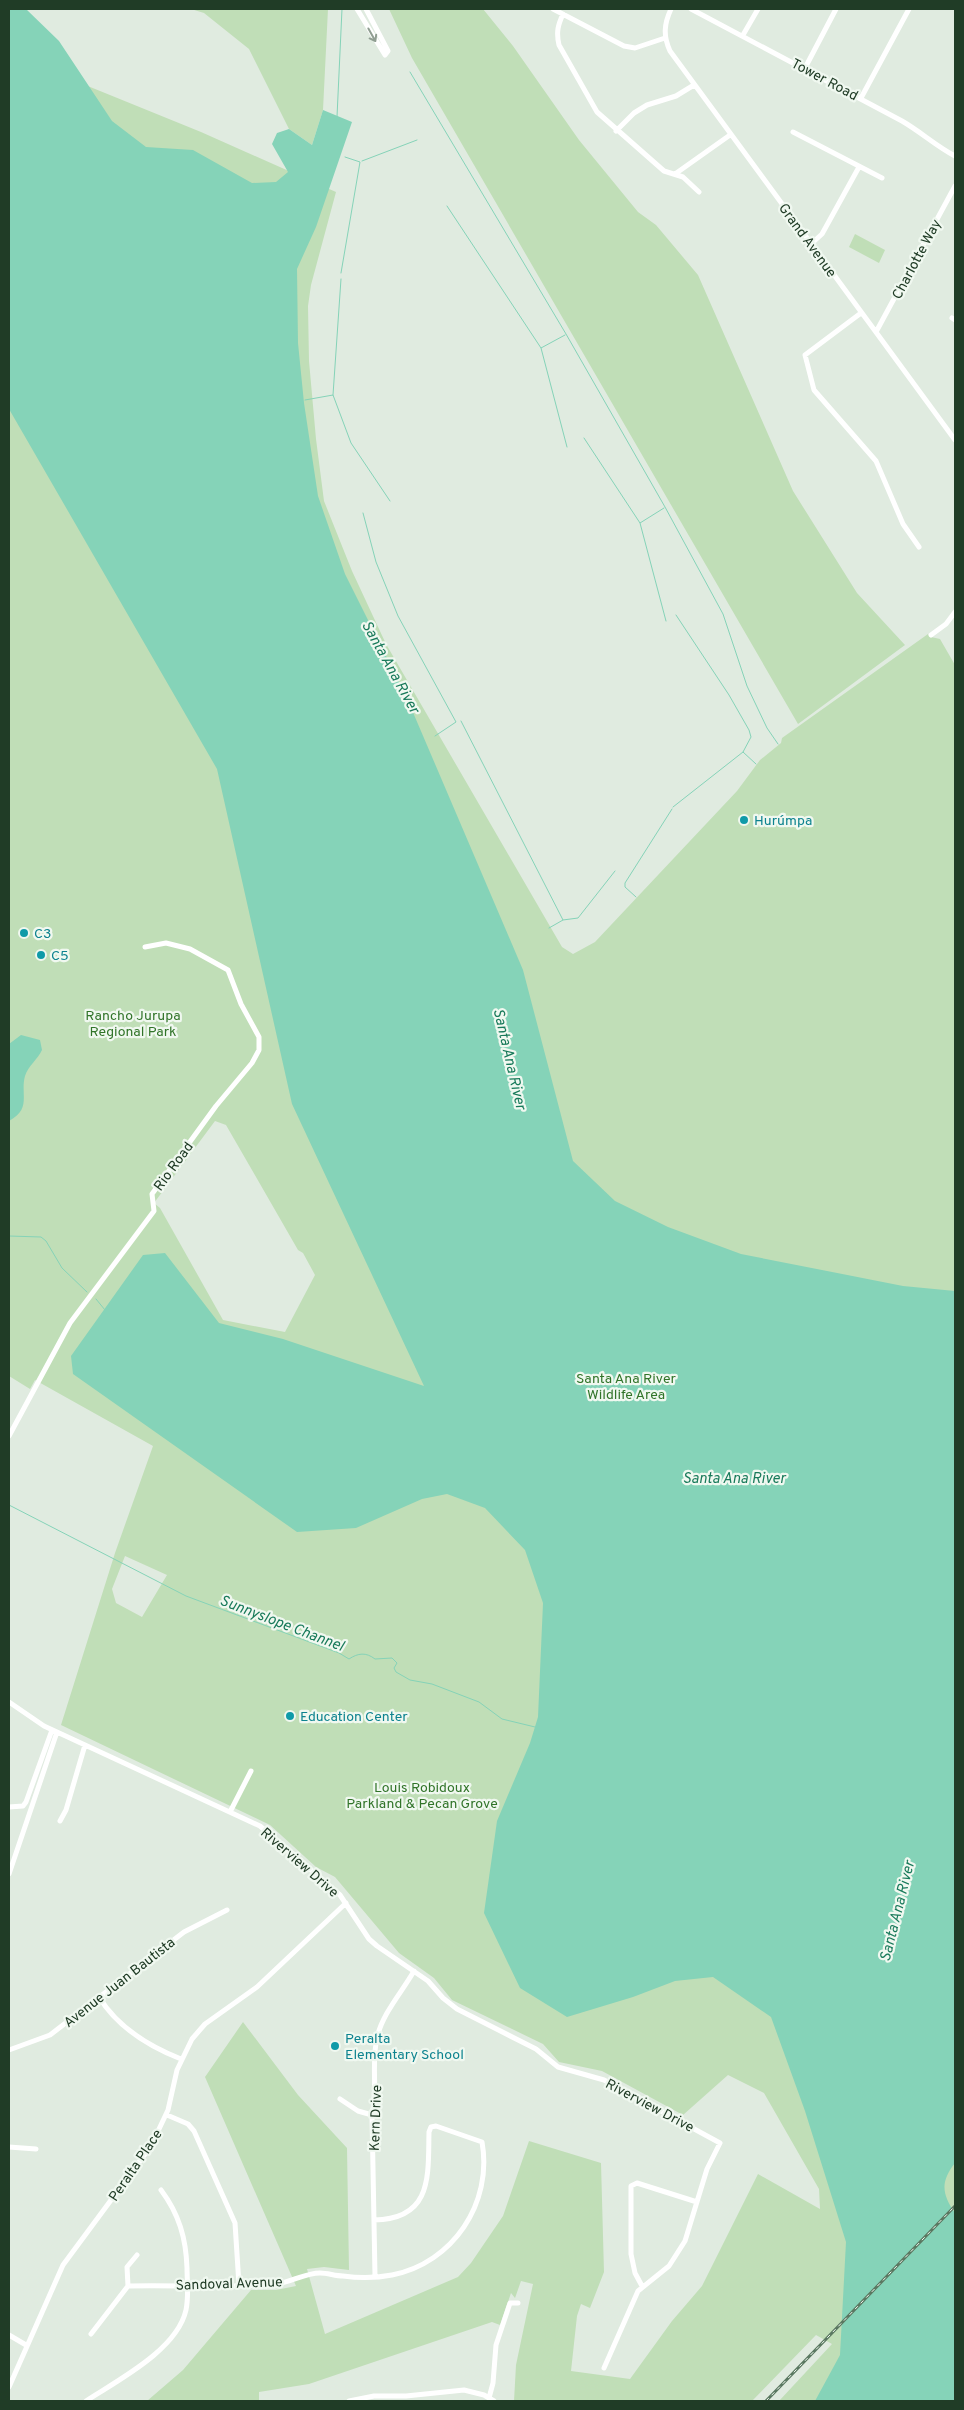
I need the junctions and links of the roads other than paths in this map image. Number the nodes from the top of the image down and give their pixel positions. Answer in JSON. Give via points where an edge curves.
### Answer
{"nodes":[{"id":1,"x":357,"y":9,"type":"edge"},
{"id":2,"x":366,"y":9,"type":"edge"},
{"id":3,"x":553,"y":9,"type":"edge"},
{"id":4,"x":671,"y":9,"type":"edge"},
{"id":5,"x":691,"y":9,"type":"edge"},
{"id":6,"x":758,"y":9,"type":"edge"},
{"id":7,"x":836,"y":9,"type":"edge"},
{"id":8,"x":909,"y":9,"type":"edge"},
{"id":9,"x":563,"y":14,"type":"junction"},
{"id":10,"x":743,"y":35,"type":"junction"},
{"id":11,"x":665,"y":38,"type":"junction"},
{"id":12,"x":805,"y":68,"type":"junction"},
{"id":13,"x":694,"y":85,"type":"junction"},
{"id":14,"x":861,"y":98,"type":"junction"},
{"id":15,"x":616,"y":131,"type":"junction"},
{"id":16,"x":794,"y":132,"type":"dead end"},
{"id":17,"x":730,"y":135,"type":"junction"},
{"id":18,"x":955,"y":156,"type":"edge"},
{"id":19,"x":859,"y":167,"type":"junction"},
{"id":20,"x":675,"y":174,"type":"junction"},
{"id":21,"x":882,"y":178,"type":"dead end"},
{"id":22,"x":955,"y":186,"type":"edge"},
{"id":23,"x":699,"y":192,"type":"dead end"},
{"id":24,"x":811,"y":244,"type":"junction"},
{"id":25,"x":861,"y":313,"type":"junction"},
{"id":26,"x":876,"y":332,"type":"junction"},
{"id":27,"x":955,"y":440,"type":"edge"},
{"id":28,"x":919,"y":547,"type":"dead end"},
{"id":29,"x":955,"y":612,"type":"edge"},
{"id":30,"x":931,"y":635,"type":"dead end"},
{"id":31,"x":145,"y":947,"type":"dead end"},
{"id":32,"x":9,"y":1436,"type":"edge"},
{"id":33,"x":9,"y":1702,"type":"edge"},
{"id":34,"x":55,"y":1731,"type":"junction"},
{"id":35,"x":85,"y":1745,"type":"junction"},
{"id":36,"x":251,"y":1772,"type":"dead end"},
{"id":37,"x":25,"y":1803,"type":"junction"},
{"id":38,"x":9,"y":1806,"type":"edge"},
{"id":39,"x":31,"y":1806,"type":"junction"},
{"id":40,"x":230,"y":1812,"type":"junction"},
{"id":41,"x":60,"y":1821,"type":"dead end"},
{"id":42,"x":9,"y":1874,"type":"edge"},
{"id":43,"x":346,"y":1903,"type":"junction"},
{"id":44,"x":227,"y":1910,"type":"dead end"},
{"id":45,"x":414,"y":1971,"type":"junction"},
{"id":46,"x":99,"y":1998,"type":"junction"},
{"id":47,"x":9,"y":2050,"type":"edge"},
{"id":48,"x":181,"y":2060,"type":"junction"},
{"id":49,"x":340,"y":2099,"type":"dead end"},
{"id":50,"x":372,"y":2114,"type":"junction"},
{"id":51,"x":166,"y":2115,"type":"junction"},
{"id":52,"x":9,"y":2147,"type":"edge"},
{"id":53,"x":36,"y":2149,"type":"dead end"},
{"id":54,"x":161,"y":2190,"type":"dead end"},
{"id":55,"x":697,"y":2202,"type":"junction"},
{"id":56,"x":374,"y":2220,"type":"junction"},
{"id":57,"x":137,"y":2255,"type":"dead end"},
{"id":58,"x":375,"y":2276,"type":"junction"},
{"id":59,"x":239,"y":2285,"type":"junction"},
{"id":60,"x":128,"y":2286,"type":"junction"},
{"id":61,"x":187,"y":2286,"type":"junction"},
{"id":62,"x":642,"y":2286,"type":"junction"},
{"id":63,"x":518,"y":2304,"type":"dead end"},
{"id":64,"x":91,"y":2334,"type":"dead end"},
{"id":65,"x":9,"y":2335,"type":"edge"},
{"id":66,"x":26,"y":2345,"type":"junction"},
{"id":67,"x":604,"y":2368,"type":"dead end"},
{"id":68,"x":9,"y":2387,"type":"edge"},
{"id":69,"x":489,"y":2398,"type":"junction"},
{"id":70,"x":86,"y":2401,"type":"edge"},
{"id":71,"x":349,"y":2401,"type":"edge"},
{"id":72,"x":494,"y":2401,"type":"edge"}],
"edges":[{"from":1,"to":2,"type":"street","one_way":true,"via":[[385,55],[388,51]]},
{"from":3,"to":9,"type":"street"},
{"from":4,"to":11,"type":"street"},
{"from":5,"to":10,"type":"street","name":"Tower Road"},
{"from":6,"to":10,"type":"street"},
{"from":7,"to":12,"type":"street"},
{"from":8,"to":14,"type":"street"},
{"from":9,"to":11,"type":"street","via":[[624,46],[634,48]]},
{"from":9,"to":15,"type":"street","via":[[557,26],[559,44],[589,100]]},
{"from":10,"to":12,"type":"street","name":"Tower Road"},
{"from":11,"to":13,"type":"street","name":"Grand Avenue","via":[[670,51]]},
{"from":12,"to":14,"type":"street","name":"Tower Road"},
{"from":13,"to":15,"type":"street","via":[[676,96],[647,105]]},
{"from":13,"to":17,"type":"street","name":"Grand Avenue"},
{"from":14,"to":18,"type":"street","name":"Tower Road","via":[[920,131],[928,140]]},
{"from":15,"to":20,"type":"street","via":[[664,171]]},
{"from":16,"to":19,"type":"street"},
{"from":17,"to":20,"type":"street"},
{"from":17,"to":24,"type":"street","name":"Grand Avenue"},
{"from":19,"to":21,"type":"street"},
{"from":19,"to":24,"type":"street","via":[[822,234]]},
{"from":20,"to":23,"type":"street","via":[[689,181]]},
{"from":22,"to":26,"type":"street","name":"Charlotte Way"},
{"from":24,"to":25,"type":"street","name":"Grand Avenue"},
{"from":25,"to":26,"type":"street","name":"Grand Avenue"},
{"from":25,"to":28,"type":"street","via":[[805,355],[814,390],[876,461],[903,524]]},
{"from":26,"to":27,"type":"street","name":"Grand Avenue"},
{"from":29,"to":30,"type":"street"},
{"from":31,"to":32,"type":"street","name":"Rio Road","via":[[166,943],[190,949],[228,970],[259,1037],[259,1050],[152,1194],[154,1211],[70,1323]]},
{"from":33,"to":34,"type":"street","name":"Riverview Drive"},
{"from":34,"to":35,"type":"street","name":"Riverview Drive"},
{"from":34,"to":37,"type":"street"},
{"from":34,"to":39,"type":"street"},
{"from":35,"to":40,"type":"street","name":"Riverview Drive"},
{"from":35,"to":41,"type":"street"},
{"from":36,"to":40,"type":"street"},
{"from":37,"to":38,"type":"street"},
{"from":37,"to":39,"type":"street"},
{"from":39,"to":42,"type":"street"},
{"from":40,"to":43,"type":"street","name":"Riverview Drive","via":[[270,1833]]},
{"from":43,"to":45,"type":"street","name":"Riverview Drive","via":[[369,1939],[391,1958]]},
{"from":43,"to":48,"type":"street","name":"Peralta Place","via":[[257,1987],[205,2024],[192,2038]]},
{"from":44,"to":46,"type":"street","name":"Avenue Juan Bautista","via":[[184,1932]]},
{"from":45,"to":50,"type":"street","name":"Kern Drive","via":[[379,2030]]},
{"from":45,"to":55,"type":"street","name":"Riverview Drive","via":[[452,2006],[536,2049],[554,2065],[604,2080],[720,2143],[706,2169]]},
{"from":46,"to":47,"type":"street","name":"Avenue Juan Bautista","via":[[50,2035]]},
{"from":46,"to":48,"type":"street","via":[[127,2030],[147,2044]]},
{"from":48,"to":51,"type":"street","name":"Peralta Place"},
{"from":49,"to":50,"type":"street","via":[[358,2112]]},
{"from":50,"to":56,"type":"street","name":"Kern Drive"},
{"from":51,"to":59,"type":"street","via":[[188,2124],[194,2131],[228,2206],[237,2233]]},
{"from":51,"to":66,"type":"street","name":"Peralta Place","via":[[151,2146],[62,2265]]},
{"from":52,"to":53,"type":"street"},
{"from":54,"to":61,"type":"street","via":[[170,2202],[184,2235]]},
{"from":55,"to":62,"type":"street","via":[[678,2254],[662,2273]]},
{"from":55,"to":62,"type":"street","via":[[639,2184],[631,2186],[632,2254],[635,2273]]},
{"from":56,"to":58,"type":"street","name":"Kern Drive"},
{"from":56,"to":58,"type":"street","name":"Sandoval Avenue","via":[[400,2216],[421,2196],[429,2175],[428,2132],[431,2127],[482,2142],[480,2198],[450,2245],[435,2258],[403,2272]]},
{"from":57,"to":60,"type":"street","via":[[127,2267]]},
{"from":58,"to":59,"type":"street","name":"Sandoval Avenue","via":[[322,2273],[276,2284]]},
{"from":59,"to":61,"type":"street","name":"Sandoval Avenue"},
{"from":60,"to":61,"type":"street","name":"Sandoval Avenue"},
{"from":60,"to":64,"type":"street"},
{"from":61,"to":70,"type":"street","via":[[186,2310],[174,2335],[138,2366]]},
{"from":62,"to":67,"type":"street"},
{"from":63,"to":69,"type":"street","via":[[510,2302],[496,2345]]},
{"from":65,"to":66,"type":"street"},
{"from":66,"to":68,"type":"street","name":"Peralta Place"},
{"from":69,"to":71,"type":"street","via":[[454,2390]]},
{"from":69,"to":72,"type":"street"}]}
